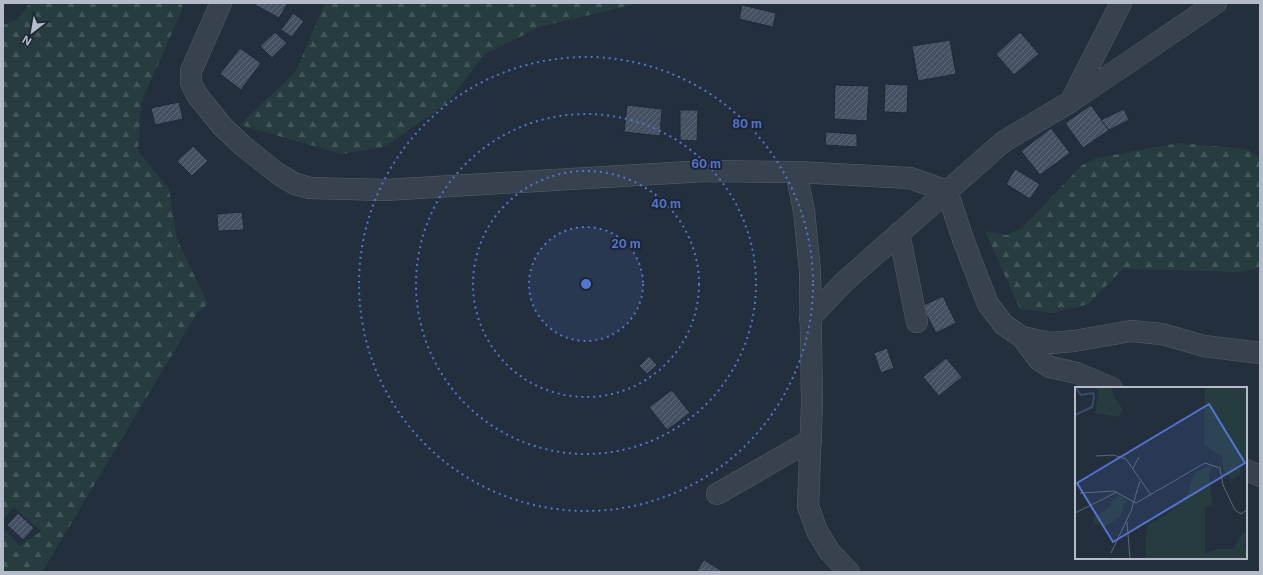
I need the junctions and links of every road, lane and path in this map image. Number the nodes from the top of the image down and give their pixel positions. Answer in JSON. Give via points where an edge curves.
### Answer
{"nodes":[{"id":1,"x":220,"y":3,"type":"edge"},
{"id":2,"x":1122,"y":3,"type":"edge"},
{"id":3,"x":1216,"y":3,"type":"edge"},
{"id":4,"x":1070,"y":102,"type":"junction"},
{"id":5,"x":796,"y":172,"type":"junction"},
{"id":6,"x":947,"y":191,"type":"junction"},
{"id":7,"x":899,"y":232,"type":"junction"},
{"id":8,"x":810,"y":318,"type":"junction"},
{"id":9,"x":917,"y":322,"type":"dead end"},
{"id":10,"x":1022,"y":337,"type":"junction"},
{"id":11,"x":1260,"y":353,"type":"edge"},
{"id":12,"x":1110,"y":387,"type":"edge"},
{"id":13,"x":810,"y":440,"type":"junction"},
{"id":14,"x":1247,"y":470,"type":"edge"},
{"id":15,"x":1260,"y":476,"type":"edge"},
{"id":16,"x":717,"y":494,"type":"dead end"},
{"id":17,"x":849,"y":572,"type":"edge"}],
"edges":[{"from":1,"to":5,"type":"street","via":[[191,72],[191,84],[218,121],[243,146],[295,184],[310,188],[385,190],[705,171]]},
{"from":2,"to":4,"type":"street"},
{"from":3,"to":4,"type":"street"},
{"from":4,"to":6,"type":"street","via":[[1003,142]]},
{"from":5,"to":6,"type":"street","via":[[910,178]]},
{"from":5,"to":8,"type":"street","via":[[806,226],[810,271]]},
{"from":6,"to":7,"type":"street"},
{"from":6,"to":10,"type":"street","via":[[988,304],[1004,325]]},
{"from":7,"to":8,"type":"street","via":[[844,282]]},
{"from":7,"to":9,"type":"street"},
{"from":8,"to":13,"type":"street"},
{"from":10,"to":11,"type":"street","via":[[1051,343],[1131,331],[1162,334],[1204,346]]},
{"from":10,"to":12,"type":"street","via":[[1038,359],[1050,367],[1077,373]]},
{"from":13,"to":16,"type":"street"},
{"from":13,"to":17,"type":"street","via":[[808,506],[817,531],[829,551]]},
{"from":14,"to":15,"type":"street"}]}
